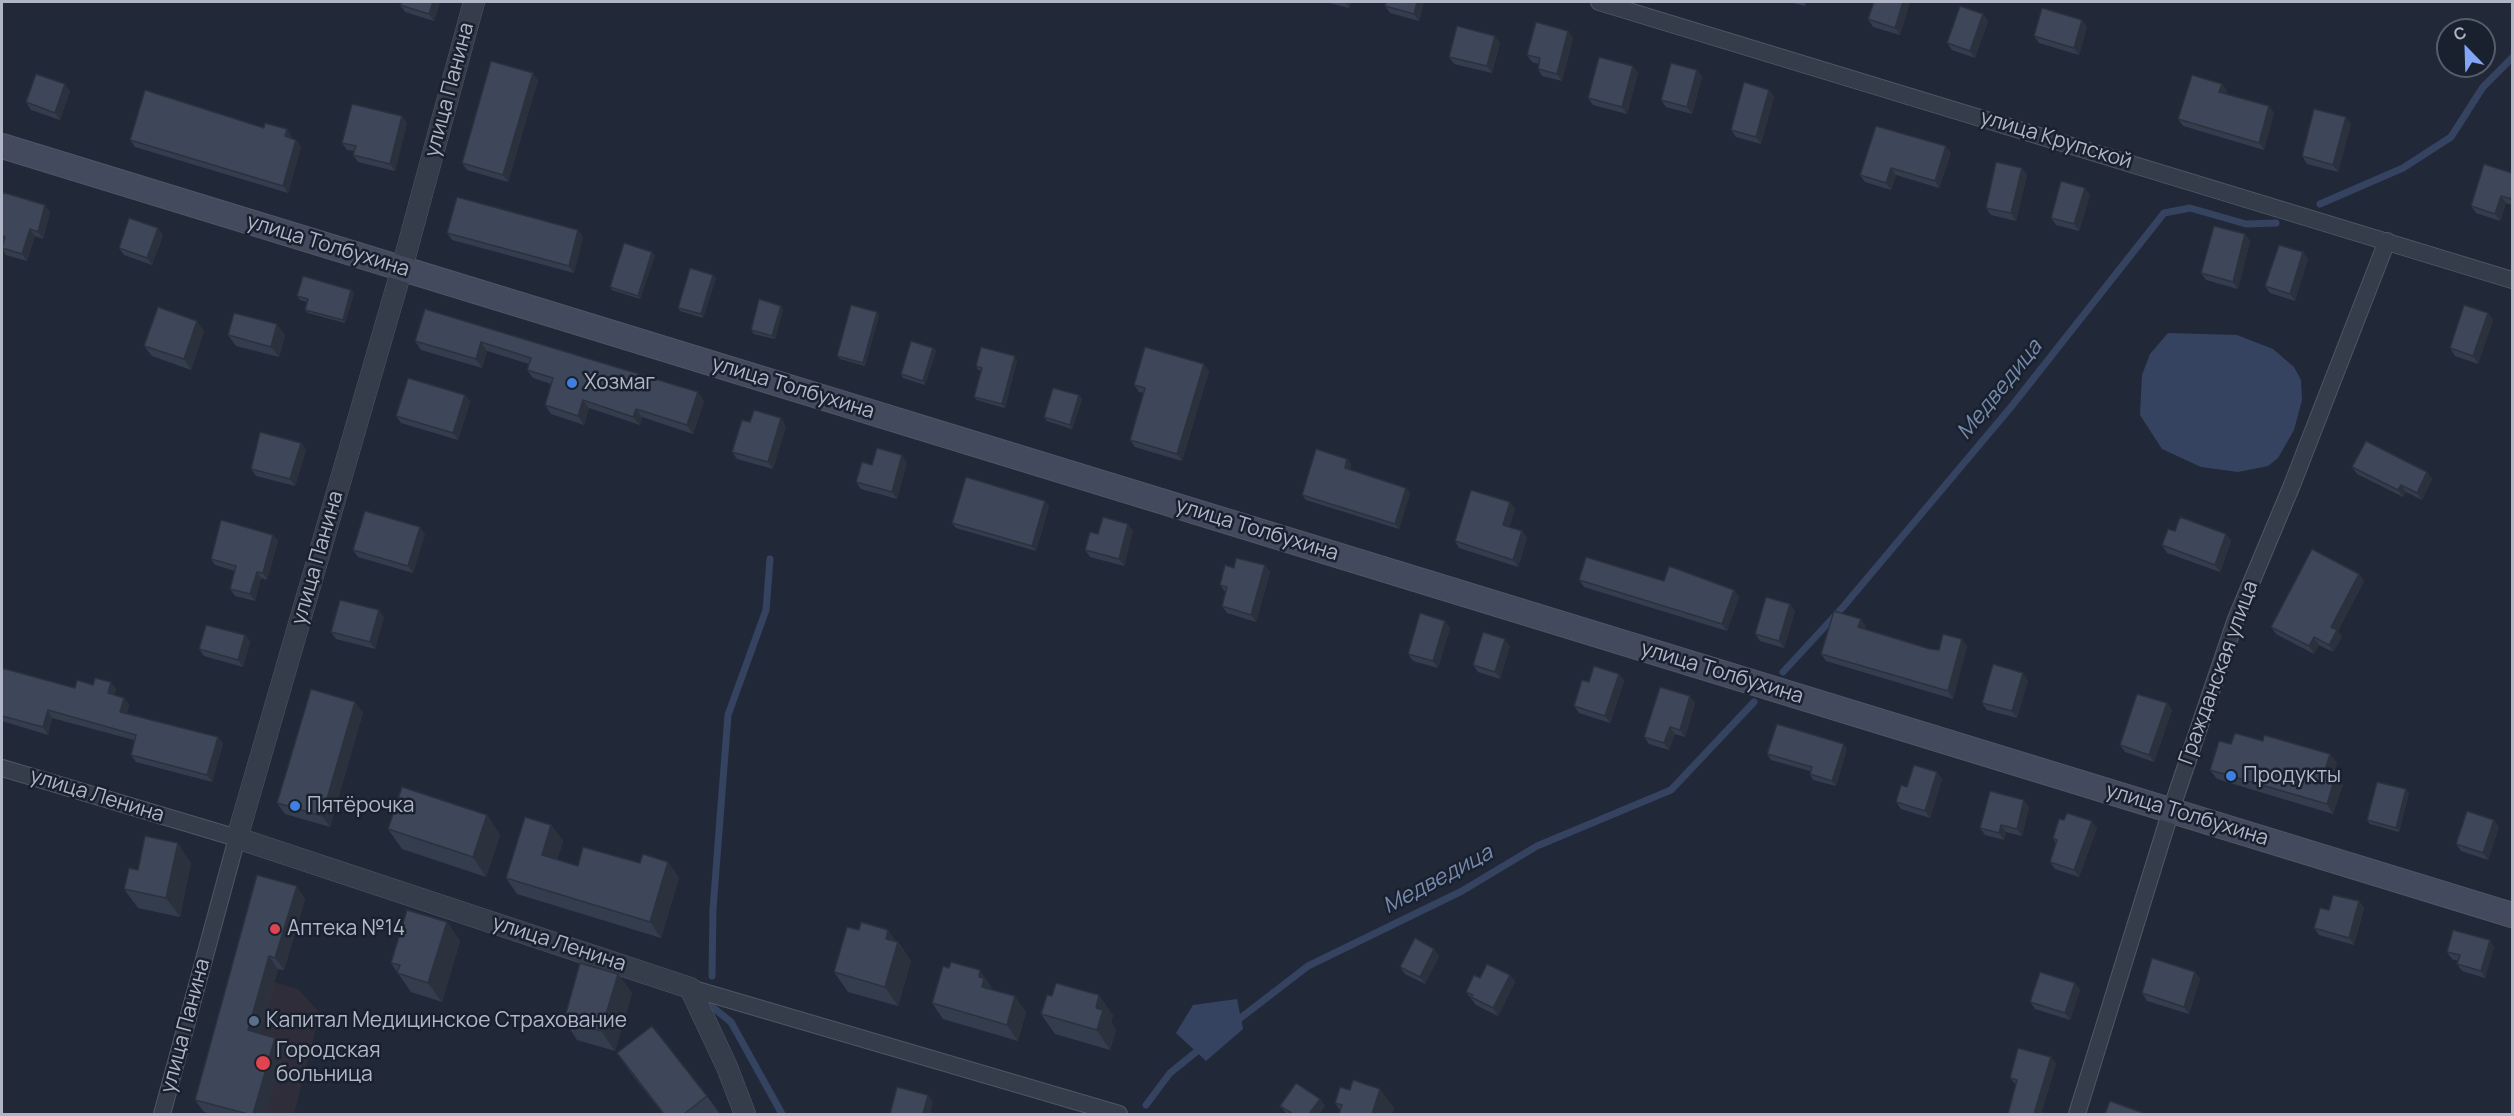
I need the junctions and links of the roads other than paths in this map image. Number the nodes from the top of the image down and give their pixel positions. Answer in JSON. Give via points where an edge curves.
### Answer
{"nodes":[{"id":1,"x":474,"y":2,"type":"edge"},
{"id":2,"x":1599,"y":2,"type":"edge"},
{"id":3,"x":2,"y":146,"type":"edge"},
{"id":4,"x":2387,"y":241,"type":"junction"},
{"id":5,"x":402,"y":268,"type":"junction"},
{"id":6,"x":2512,"y":280,"type":"edge"},
{"id":7,"x":2,"y":768,"type":"edge"},
{"id":8,"x":2171,"y":810,"type":"junction"},
{"id":9,"x":237,"y":838,"type":"junction"},
{"id":10,"x":2512,"y":915,"type":"edge"},
{"id":11,"x":690,"y":988,"type":"junction"},
{"id":12,"x":162,"y":1114,"type":"edge"},
{"id":13,"x":745,"y":1114,"type":"edge"},
{"id":14,"x":1119,"y":1114,"type":"edge"},
{"id":15,"x":2078,"y":1114,"type":"edge"}],
"edges":[{"from":1,"to":5,"type":"street","name":"улица Панина"},
{"from":2,"to":4,"type":"street","name":"улица Крупской"},
{"from":3,"to":5,"type":"main road","name":"улица Толбухина"},
{"from":4,"to":6,"type":"street","name":"улица Крупской"},
{"from":4,"to":8,"type":"street","name":"Гражданская улица","via":[[2236,620]]},
{"from":5,"to":8,"type":"main road","name":"улица Толбухина"},
{"from":5,"to":9,"type":"street","name":"улица Панина"},
{"from":7,"to":9,"type":"street","name":"улица Ленина"},
{"from":8,"to":10,"type":"main road","name":"улица Толбухина"},
{"from":8,"to":15,"type":"street","name":"Гражданская улица"},
{"from":9,"to":11,"type":"street","name":"улица Ленина"},
{"from":9,"to":12,"type":"street","name":"улица Панина"},
{"from":11,"to":13,"type":"street"},
{"from":11,"to":14,"type":"street","name":"улица Ленина"}]}
